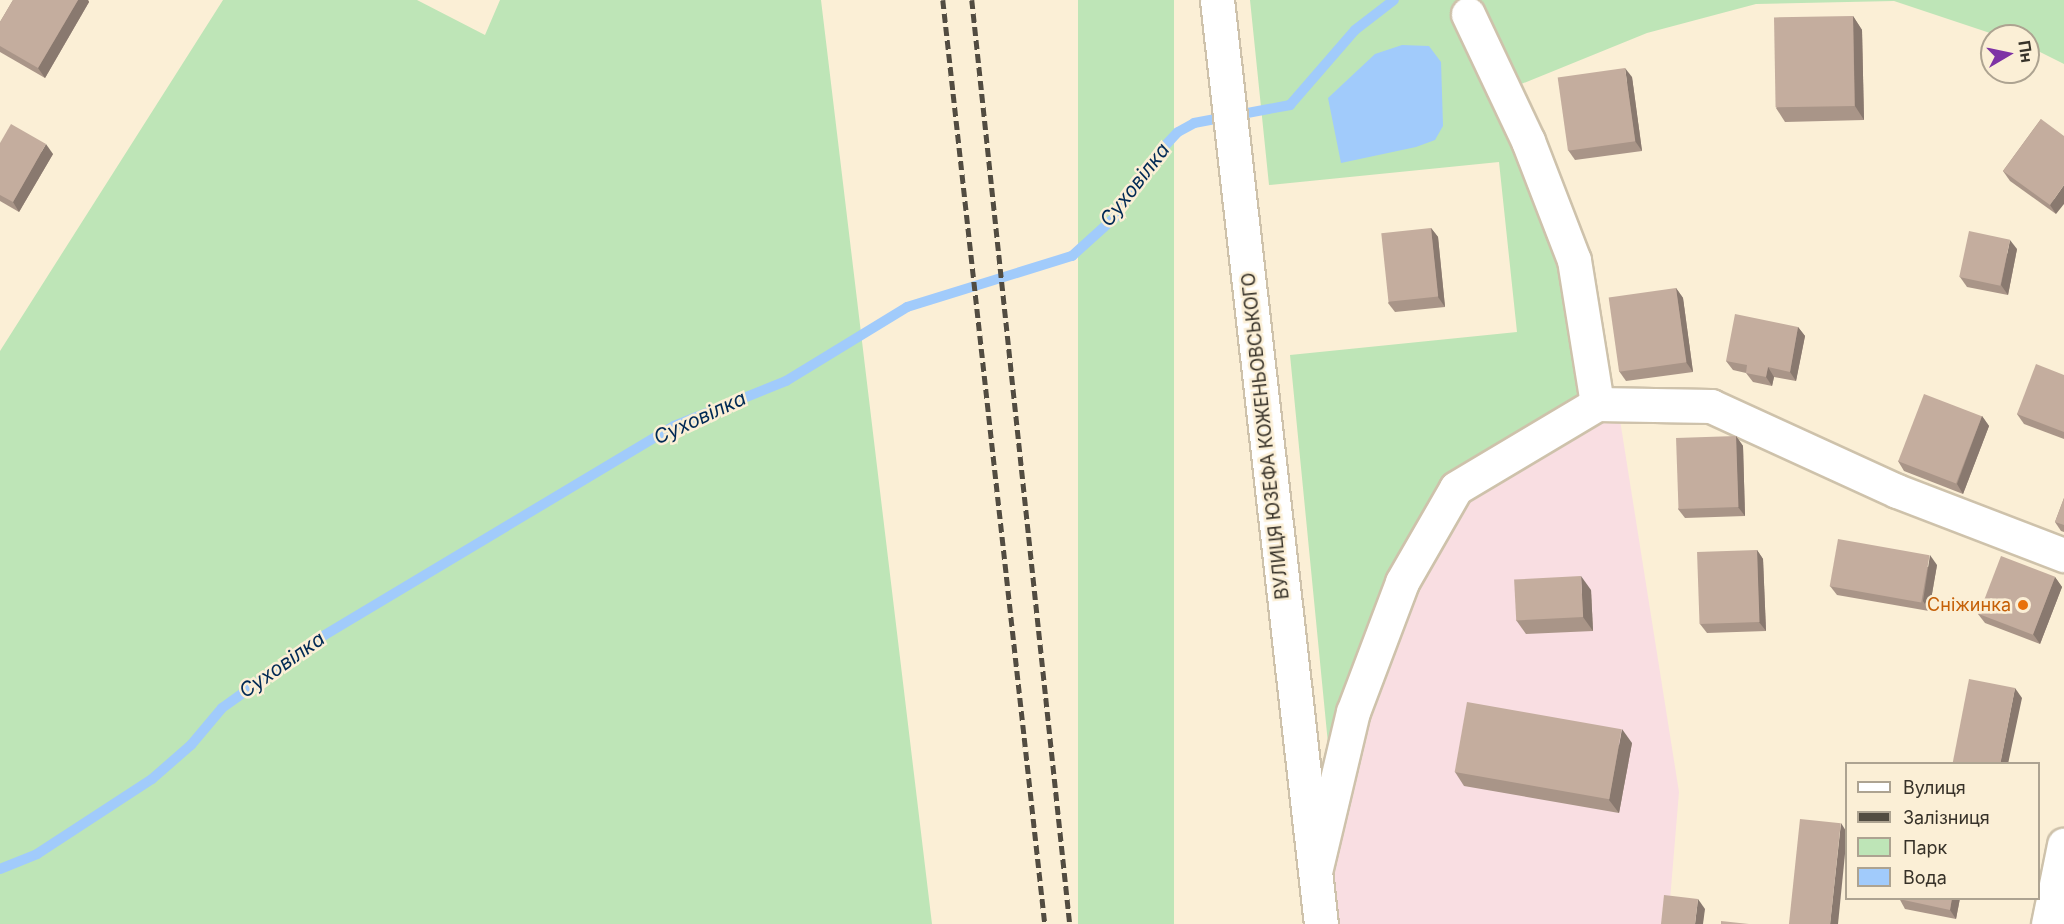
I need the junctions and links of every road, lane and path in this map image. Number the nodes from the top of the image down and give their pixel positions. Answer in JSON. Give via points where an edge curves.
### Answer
{"nodes":[{"id":1,"x":1216,"y":0,"type":"edge"},
{"id":2,"x":1467,"y":14,"type":"dead end"},
{"id":3,"x":1596,"y":404,"type":"junction"},
{"id":4,"x":2064,"y":555,"type":"edge"},
{"id":5,"x":2064,"y":845,"type":"edge"},
{"id":6,"x":1315,"y":873,"type":"junction"},
{"id":7,"x":1321,"y":924,"type":"edge"},
{"id":8,"x":2048,"y":924,"type":"edge"}],
"edges":[{"from":1,"to":6,"type":"street","name":"ВУЛИЦЯ ЮЗЕФА КОЖЕНЬОВСЬКОГО"},
{"from":2,"to":3,"type":"street","via":[[1528,141],[1574,260]]},
{"from":3,"to":4,"type":"street","via":[[1711,406],[1897,491]]},
{"from":3,"to":6,"type":"street","name":"ВУЛИЦЯ ЮЗЕФА КОЖЕНЬОВСЬКОГО","via":[[1456,488],[1402,582],[1353,712]]},
{"from":5,"to":8,"type":"street"},
{"from":6,"to":7,"type":"street","name":"ВУЛИЦЯ ЮЗЕФА КОЖЕНЬОВСЬКОГО"}]}
